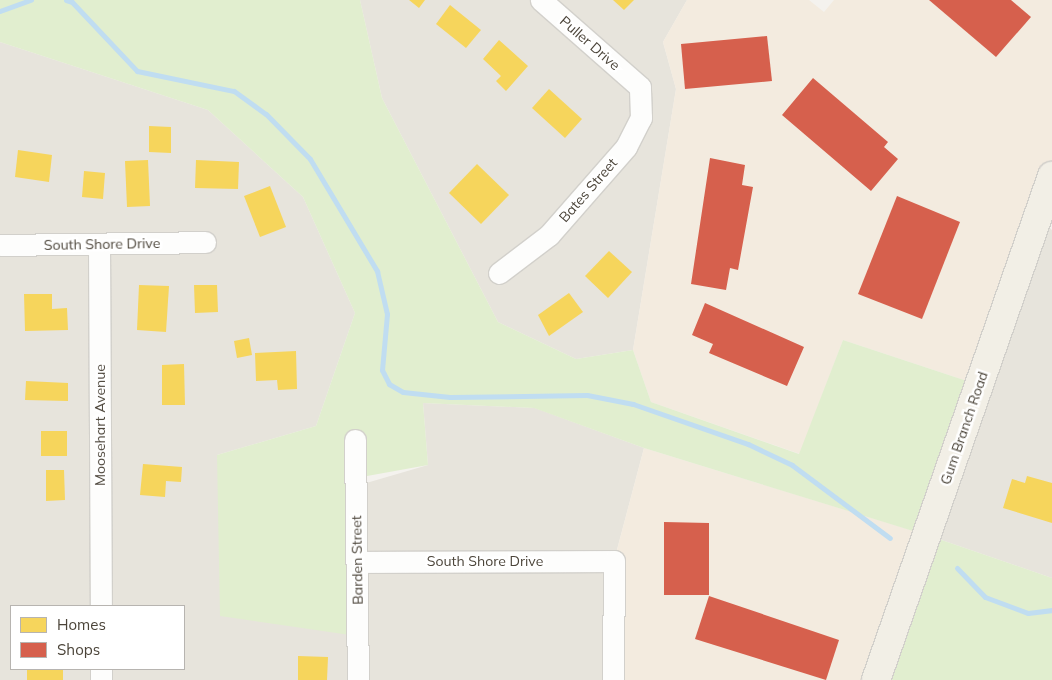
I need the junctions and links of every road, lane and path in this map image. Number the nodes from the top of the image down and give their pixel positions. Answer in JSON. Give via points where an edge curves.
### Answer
{"nodes":[{"id":1,"x":541,"y":0,"type":"edge"},
{"id":2,"x":640,"y":87,"type":"joint"},
{"id":3,"x":1052,"y":176,"type":"edge"},
{"id":4,"x":205,"y":242,"type":"dead end"},
{"id":5,"x":99,"y":244,"type":"junction"},
{"id":6,"x":0,"y":245,"type":"edge"},
{"id":7,"x":499,"y":273,"type":"dead end"},
{"id":8,"x":356,"y":440,"type":"dead end"},
{"id":9,"x":357,"y":562,"type":"junction"},
{"id":10,"x":101,"y":605,"type":"edge"},
{"id":11,"x":358,"y":680,"type":"edge"},
{"id":12,"x":613,"y":680,"type":"edge"},
{"id":13,"x":876,"y":680,"type":"edge"}],
"edges":[{"from":1,"to":2,"type":"street","name":"Puller Drive"},
{"from":2,"to":7,"type":"street","name":"Bates Street","via":[[641,118],[626,147],[549,235]]},
{"from":3,"to":13,"type":"main road","name":"Gum Branch Road"},
{"from":4,"to":5,"type":"street","name":"South Shore Drive"},
{"from":5,"to":6,"type":"street","name":"South Shore Drive"},
{"from":5,"to":10,"type":"street","name":"Moosehart Avenue"},
{"from":8,"to":9,"type":"street","name":"Barden Street"},
{"from":9,"to":11,"type":"street","name":"Barden Street"},
{"from":9,"to":12,"type":"street","name":"South Shore Drive","via":[[614,560]]}]}
